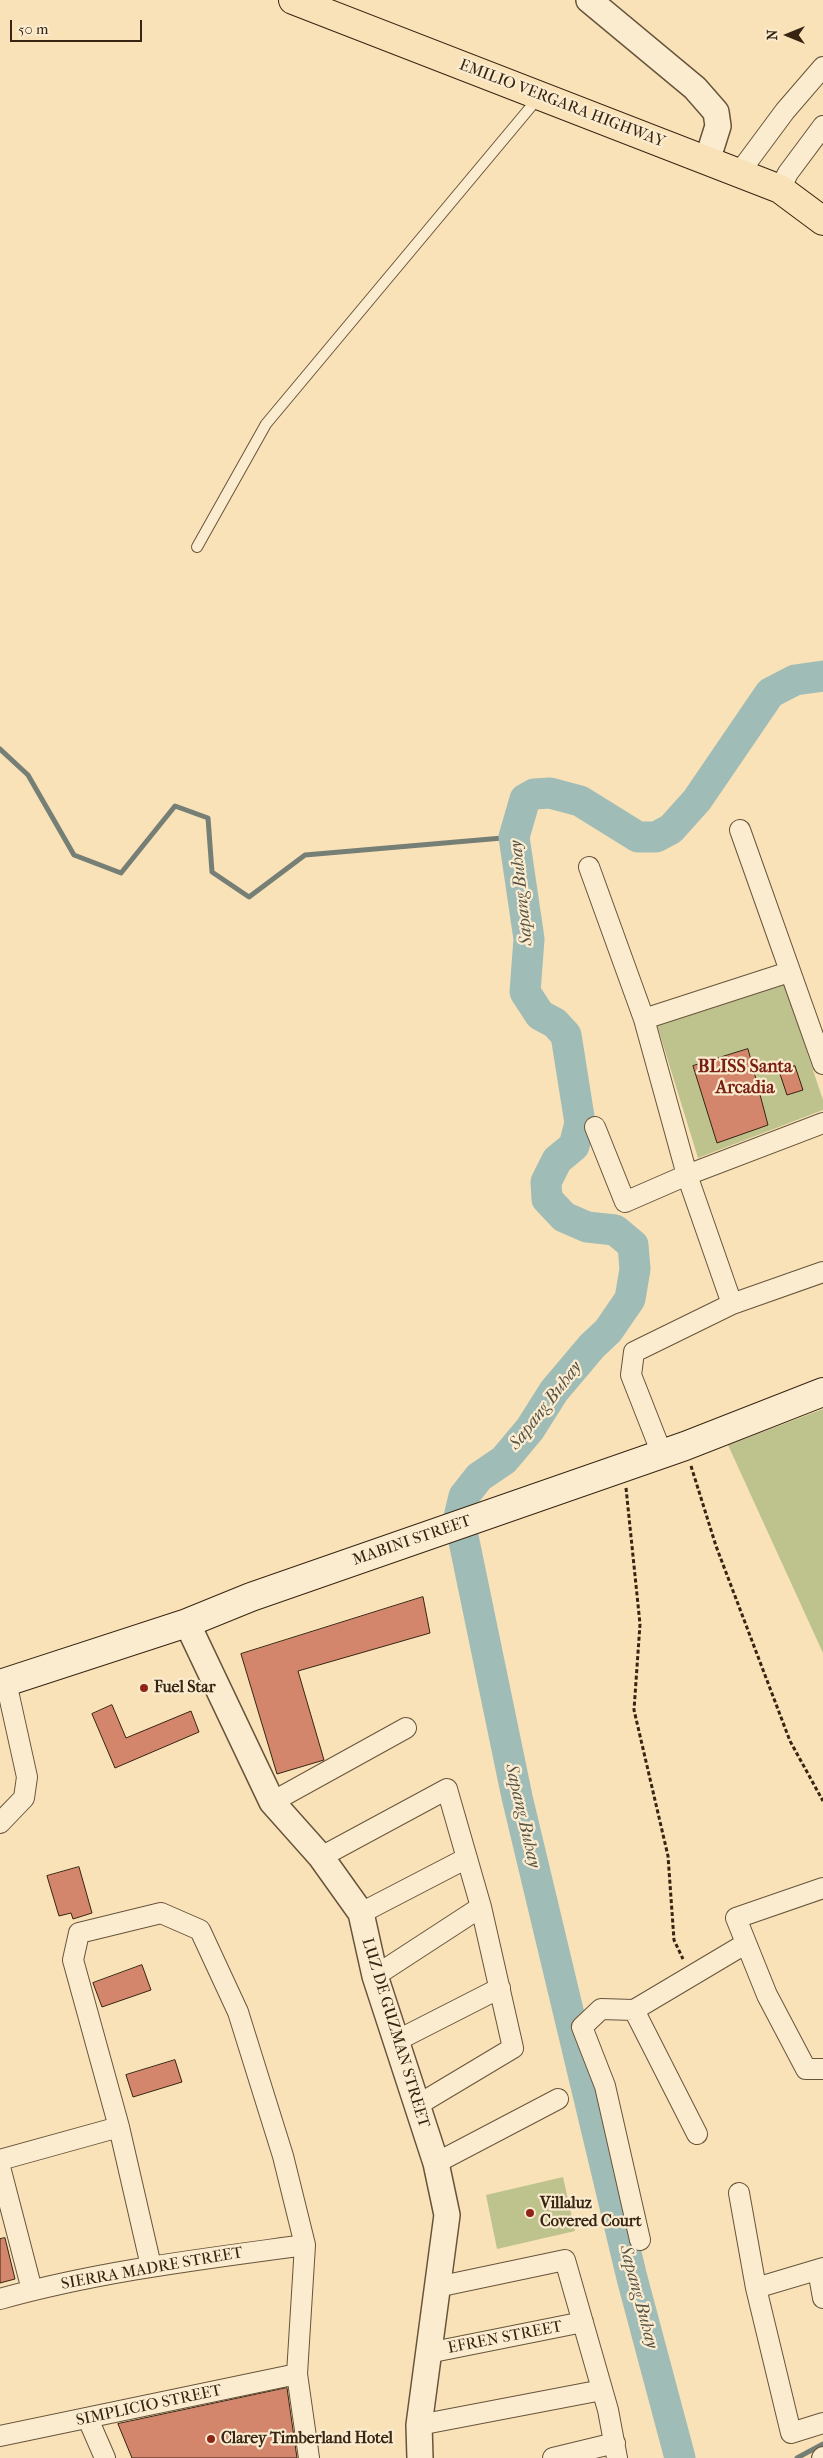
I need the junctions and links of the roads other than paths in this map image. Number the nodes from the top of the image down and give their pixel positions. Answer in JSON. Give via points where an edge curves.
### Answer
{"nodes":[{"id":1,"x":293,"y":0,"type":"edge"},
{"id":2,"x":589,"y":0,"type":"edge"},
{"id":3,"x":823,"y":67,"type":"edge"},
{"id":4,"x":540,"y":96,"type":"junction"},
{"id":5,"x":823,"y":126,"type":"edge"},
{"id":6,"x":707,"y":161,"type":"junction"},
{"id":7,"x":739,"y":173,"type":"junction"},
{"id":8,"x":780,"y":189,"type":"junction"},
{"id":9,"x":823,"y":221,"type":"edge"},
{"id":10,"x":197,"y":547,"type":"dead end"},
{"id":11,"x":740,"y":830,"type":"dead end"},
{"id":12,"x":589,"y":867,"type":"dead end"},
{"id":13,"x":789,"y":972,"type":"junction"},
{"id":14,"x":644,"y":1019,"type":"junction"},
{"id":15,"x":823,"y":1064,"type":"edge"},
{"id":16,"x":823,"y":1123,"type":"edge"},
{"id":17,"x":595,"y":1127,"type":"dead end"},
{"id":18,"x":687,"y":1176,"type":"junction"},
{"id":19,"x":823,"y":1272,"type":"edge"},
{"id":20,"x":732,"y":1304,"type":"junction"},
{"id":21,"x":823,"y":1392,"type":"edge"},
{"id":22,"x":662,"y":1454,"type":"junction"},
{"id":23,"x":187,"y":1623,"type":"junction"},
{"id":24,"x":3,"y":1683,"type":"edge"},
{"id":25,"x":406,"y":1728,"type":"dead end"},
{"id":26,"x":24,"y":1798,"type":"junction"},
{"id":27,"x":272,"y":1802,"type":"junction"},
{"id":28,"x":0,"y":1806,"type":"edge"},
{"id":29,"x":0,"y":1823,"type":"edge"},
{"id":30,"x":321,"y":1857,"type":"junction"},
{"id":31,"x":466,"y":1858,"type":"junction"},
{"id":32,"x":823,"y":1888,"type":"edge"},
{"id":33,"x":481,"y":1907,"type":"junction"},
{"id":34,"x":361,"y":1913,"type":"junction"},
{"id":35,"x":745,"y":1944,"type":"junction"},
{"id":36,"x":375,"y":1976,"type":"junction"},
{"id":37,"x":500,"y":1988,"type":"junction"},
{"id":38,"x":634,"y":2010,"type":"junction"},
{"id":39,"x":396,"y":2041,"type":"junction"},
{"id":40,"x":823,"y":2069,"type":"edge"},
{"id":41,"x":558,"y":2099,"type":"dead end"},
{"id":42,"x":416,"y":2106,"type":"junction"},
{"id":43,"x":119,"y":2128,"type":"junction"},
{"id":44,"x":698,"y":2134,"type":"dead end"},
{"id":45,"x":0,"y":2160,"type":"edge"},
{"id":46,"x":436,"y":2163,"type":"junction"},
{"id":47,"x":0,"y":2167,"type":"edge"},
{"id":48,"x":739,"y":2193,"type":"dead end"},
{"id":49,"x":640,"y":2240,"type":"dead end"},
{"id":50,"x":305,"y":2245,"type":"junction"},
{"id":51,"x":151,"y":2266,"type":"junction"},
{"id":52,"x":820,"y":2269,"type":"edge"},
{"id":53,"x":437,"y":2287,"type":"junction"},
{"id":54,"x":756,"y":2288,"type":"junction"},
{"id":55,"x":32,"y":2290,"type":"junction"},
{"id":56,"x":823,"y":2298,"type":"edge"},
{"id":57,"x":0,"y":2299,"type":"edge"},
{"id":58,"x":583,"y":2322,"type":"junction"},
{"id":59,"x":428,"y":2353,"type":"junction"},
{"id":60,"x":297,"y":2374,"type":"junction"},
{"id":61,"x":602,"y":2390,"type":"junction"},
{"id":62,"x":88,"y":2419,"type":"junction"},
{"id":63,"x":823,"y":2423,"type":"edge"},
{"id":64,"x":418,"y":2425,"type":"junction"},
{"id":65,"x":0,"y":2436,"type":"edge"},
{"id":66,"x":616,"y":2451,"type":"edge"},
{"id":67,"x":105,"y":2458,"type":"edge"},
{"id":68,"x":309,"y":2458,"type":"edge"},
{"id":69,"x":420,"y":2458,"type":"edge"},
{"id":70,"x":553,"y":2458,"type":"edge"}],
"edges":[{"from":1,"to":4,"type":"highway","name":"EMILIO VERGARA HIGHWAY"},
{"from":2,"to":6,"type":"street","via":[[695,88],[716,112],[718,126]]},
{"from":3,"to":7,"type":"street"},
{"from":4,"to":6,"type":"highway","name":"EMILIO VERGARA HIGHWAY"},
{"from":4,"to":10,"type":"lane","via":[[266,424]]},
{"from":5,"to":8,"type":"street"},
{"from":6,"to":7,"type":"highway","name":"EMILIO VERGARA HIGHWAY"},
{"from":7,"to":8,"type":"highway","name":"EMILIO VERGARA HIGHWAY"},
{"from":8,"to":9,"type":"highway","name":"EMILIO VERGARA HIGHWAY"},
{"from":11,"to":13,"type":"street"},
{"from":12,"to":14,"type":"street"},
{"from":13,"to":14,"type":"street"},
{"from":13,"to":15,"type":"street"},
{"from":14,"to":18,"type":"street"},
{"from":16,"to":18,"type":"street"},
{"from":17,"to":18,"type":"street","via":[[625,1202]]},
{"from":18,"to":20,"type":"street"},
{"from":19,"to":20,"type":"street"},
{"from":20,"to":22,"type":"street","via":[[634,1352],[631,1375]]},
{"from":21,"to":22,"type":"main road","name":"MABINI STREET"},
{"from":22,"to":23,"type":"main road","name":"MABINI STREET","via":[[251,1597]]},
{"from":23,"to":24,"type":"main road","name":"MABINI STREET"},
{"from":23,"to":27,"type":"street","name":"LUZ DE GUZMAN STREET"},
{"from":24,"to":26,"type":"street","via":[[27,1777]]},
{"from":25,"to":27,"type":"street"},
{"from":26,"to":28,"type":"street"},
{"from":26,"to":29,"type":"street"},
{"from":27,"to":30,"type":"street","name":"LUZ DE GUZMAN STREET"},
{"from":30,"to":31,"type":"street","via":[[447,1789]]},
{"from":30,"to":34,"type":"street","name":"LUZ DE GUZMAN STREET"},
{"from":31,"to":33,"type":"street"},
{"from":31,"to":34,"type":"street"},
{"from":32,"to":35,"type":"street","via":[[736,1918]]},
{"from":33,"to":36,"type":"street"},
{"from":33,"to":37,"type":"street"},
{"from":34,"to":36,"type":"street","name":"LUZ DE GUZMAN STREET"},
{"from":35,"to":38,"type":"street"},
{"from":35,"to":40,"type":"street","via":[[767,1995],[806,2069]]},
{"from":36,"to":39,"type":"street","name":"LUZ DE GUZMAN STREET"},
{"from":37,"to":39,"type":"street"},
{"from":37,"to":42,"type":"street","via":[[513,2048]]},
{"from":38,"to":44,"type":"street"},
{"from":38,"to":49,"type":"street","via":[[601,2008],[582,2027],[605,2086]]},
{"from":39,"to":42,"type":"street","name":"LUZ DE GUZMAN STREET"},
{"from":41,"to":46,"type":"street"},
{"from":42,"to":46,"type":"street","name":"LUZ DE GUZMAN STREET"},
{"from":43,"to":45,"type":"street"},
{"from":43,"to":50,"type":"street","via":[[73,1960],[79,1933],[161,1913],[200,1930],[238,2012],[283,2156]]},
{"from":43,"to":51,"type":"street"},
{"from":46,"to":53,"type":"street","name":"LUZ DE GUZMAN STREET","via":[[447,2215]]},
{"from":47,"to":55,"type":"street"},
{"from":48,"to":54,"type":"street"},
{"from":50,"to":51,"type":"street","name":"SIERRA MADRE STREET"},
{"from":50,"to":60,"type":"street"},
{"from":51,"to":55,"type":"street","name":"SIERRA MADRE STREET"},
{"from":52,"to":54,"type":"street"},
{"from":52,"to":56,"type":"street"},
{"from":53,"to":58,"type":"street","via":[[565,2260]]},
{"from":53,"to":59,"type":"street","name":"LUZ DE GUZMAN STREET"},
{"from":54,"to":63,"type":"street","via":[[791,2433]]},
{"from":55,"to":57,"type":"street","name":"SIERRA MADRE STREET"},
{"from":58,"to":59,"type":"street","name":"EFREN STREET"},
{"from":58,"to":61,"type":"street"},
{"from":59,"to":64,"type":"street","name":"LUZ DE GUZMAN STREET"},
{"from":60,"to":62,"type":"street","name":"SIMPLICIO STREET"},
{"from":60,"to":68,"type":"street"},
{"from":61,"to":64,"type":"street"},
{"from":61,"to":66,"type":"street"},
{"from":62,"to":65,"type":"street","name":"SIMPLICIO STREET"},
{"from":62,"to":67,"type":"street"},
{"from":64,"to":69,"type":"street","name":"LUZ DE GUZMAN STREET"},
{"from":66,"to":70,"type":"street"}]}
